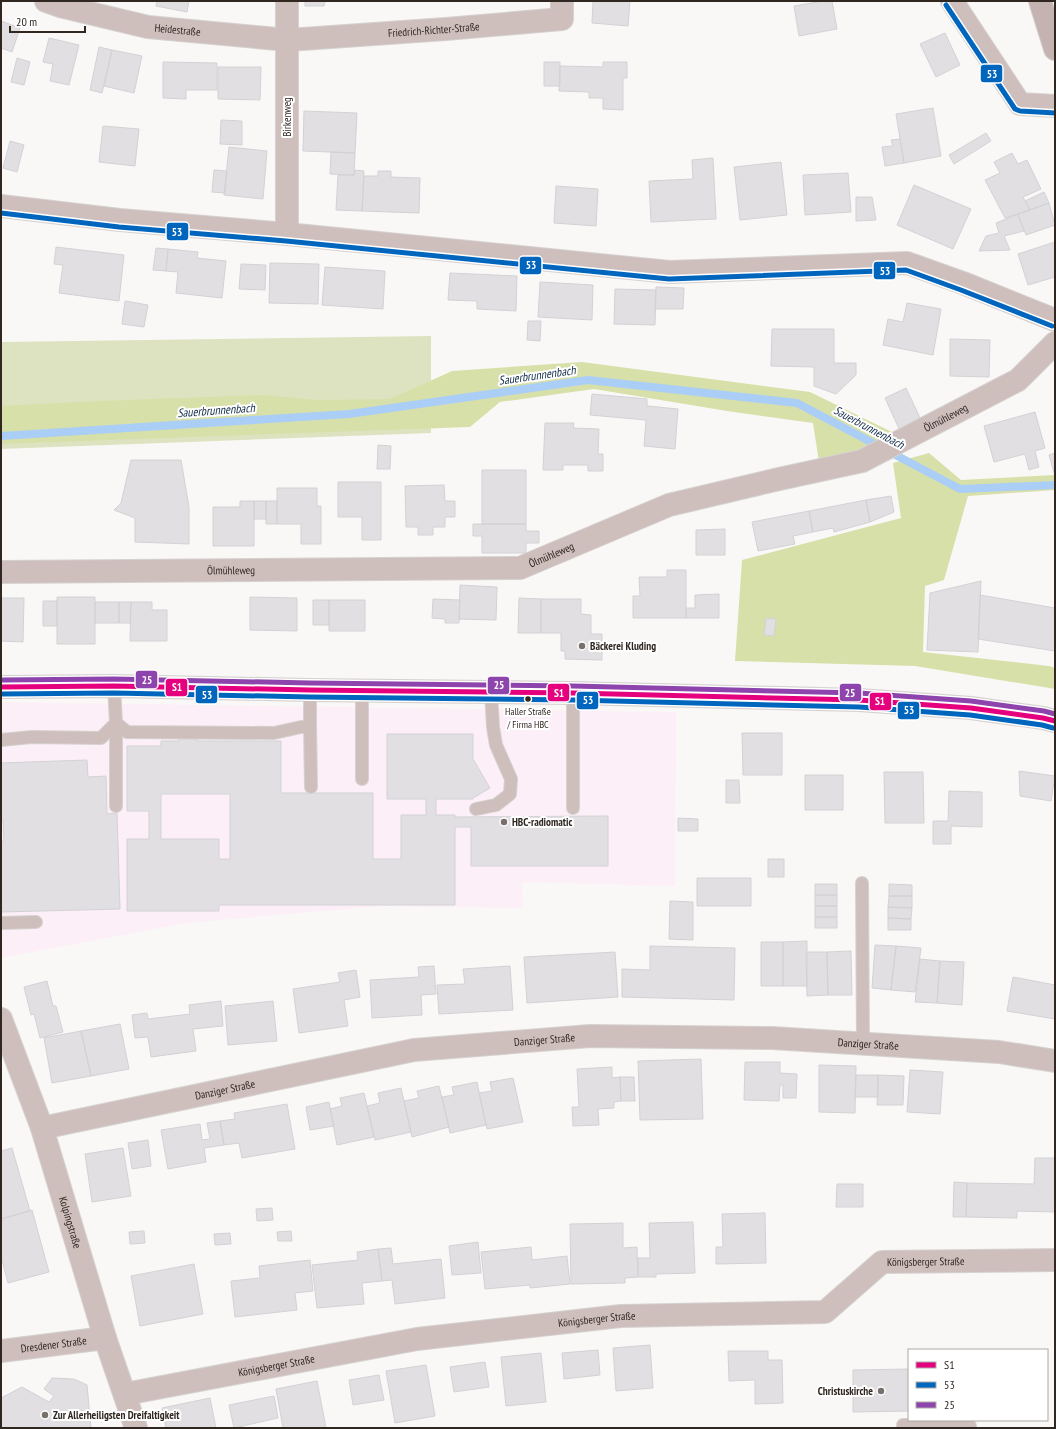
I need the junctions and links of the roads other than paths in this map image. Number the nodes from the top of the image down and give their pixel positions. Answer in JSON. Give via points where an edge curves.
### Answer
{"nodes":[{"id":1,"x":46,"y":1,"type":"edge"},
{"id":2,"x":287,"y":1,"type":"edge"},
{"id":3,"x":562,"y":1,"type":"edge"},
{"id":4,"x":952,"y":1,"type":"edge"},
{"id":5,"x":1040,"y":1,"type":"edge"},
{"id":6,"x":288,"y":40,"type":"junction"},
{"id":7,"x":1055,"y":49,"type":"edge"},
{"id":8,"x":1055,"y":106,"type":"edge"},
{"id":9,"x":1,"y":206,"type":"edge"},
{"id":10,"x":287,"y":234,"type":"junction"},
{"id":11,"x":1055,"y":320,"type":"edge"},
{"id":12,"x":1055,"y":343,"type":"edge"},
{"id":13,"x":1,"y":572,"type":"edge"},
{"id":14,"x":114,"y":686,"type":"junction"},
{"id":15,"x":1,"y":688,"type":"edge"},
{"id":16,"x":310,"y":690,"type":"junction"},
{"id":17,"x":362,"y":690,"type":"junction"},
{"id":18,"x":491,"y":692,"type":"junction"},
{"id":19,"x":573,"y":693,"type":"junction"},
{"id":20,"x":1055,"y":721,"type":"edge"},
{"id":21,"x":116,"y":723,"type":"junction"},
{"id":22,"x":310,"y":725,"type":"junction"},
{"id":23,"x":1,"y":740,"type":"edge"},
{"id":24,"x":362,"y":779,"type":"dead end"},
{"id":25,"x":311,"y":787,"type":"dead end"},
{"id":26,"x":116,"y":806,"type":"dead end"},
{"id":27,"x":573,"y":808,"type":"dead end"},
{"id":28,"x":476,"y":809,"type":"dead end"},
{"id":29,"x":862,"y":883,"type":"dead end"},
{"id":30,"x":36,"y":922,"type":"dead end"},
{"id":31,"x":1,"y":923,"type":"edge"},
{"id":32,"x":1,"y":1019,"type":"edge"},
{"id":33,"x":863,"y":1043,"type":"junction"},
{"id":34,"x":1055,"y":1061,"type":"edge"},
{"id":35,"x":42,"y":1128,"type":"junction"},
{"id":36,"x":1055,"y":1260,"type":"edge"},
{"id":37,"x":106,"y":1338,"type":"junction"},
{"id":38,"x":1,"y":1351,"type":"edge"},
{"id":39,"x":125,"y":1394,"type":"junction"},
{"id":40,"x":903,"y":1425,"type":"dead end"},
{"id":41,"x":136,"y":1428,"type":"edge"},
{"id":42,"x":970,"y":1428,"type":"edge"}],
"edges":[{"from":1,"to":6,"type":"street","name":"Heidestraße","via":[[148,27]]},
{"from":2,"to":6,"type":"street","name":"Birkenweg"},
{"from":3,"to":6,"type":"street","name":"Friedrich-Richter-Straße","via":[[562,19]]},
{"from":4,"to":8,"type":"street","via":[[1020,104]]},
{"from":5,"to":7,"type":"main road"},
{"from":6,"to":10,"type":"street","name":"Birkenweg"},
{"from":9,"to":10,"type":"street","via":[[120,220]]},
{"from":10,"to":11,"type":"street","via":[[670,272],[907,263]]},
{"from":12,"to":13,"type":"street","name":"Ölmühleweg","via":[[1018,380],[862,461],[669,505],[520,568]]},
{"from":14,"to":15,"type":"main road"},
{"from":14,"to":16,"type":"main road"},
{"from":14,"to":21,"type":"lane"},
{"from":16,"to":17,"type":"main road"},
{"from":16,"to":22,"type":"lane"},
{"from":17,"to":18,"type":"main road"},
{"from":17,"to":24,"type":"lane"},
{"from":18,"to":19,"type":"main road"},
{"from":18,"to":28,"type":"lane","via":[[492,727],[496,745],[511,779],[510,794],[496,805]]},
{"from":19,"to":20,"type":"main road","via":[[859,700],[971,708]]},
{"from":19,"to":27,"type":"lane"},
{"from":21,"to":22,"type":"lane","via":[[128,732],[274,733]]},
{"from":21,"to":23,"type":"lane","via":[[101,738]]},
{"from":21,"to":26,"type":"lane"},
{"from":22,"to":25,"type":"lane"},
{"from":29,"to":33,"type":"lane"},
{"from":30,"to":31,"type":"lane"},
{"from":32,"to":35,"type":"street","name":"Kolpingstraße"},
{"from":33,"to":34,"type":"street","name":"Danziger Straße","via":[[999,1052]]},
{"from":33,"to":35,"type":"street","name":"Danziger Straße","via":[[772,1038],[590,1036],[414,1050]]},
{"from":35,"to":37,"type":"street","name":"Kolpingstraße"},
{"from":36,"to":39,"type":"street","name":"Königsberger Straße","via":[[882,1262],[825,1312],[621,1316],[423,1338]]},
{"from":37,"to":38,"type":"street","name":"Dresdener Straße"},
{"from":37,"to":39,"type":"street","name":"Kolpingstraße"},
{"from":39,"to":41,"type":"street","name":"Kolpingstraße"},
{"from":40,"to":42,"type":"lane"}]}
